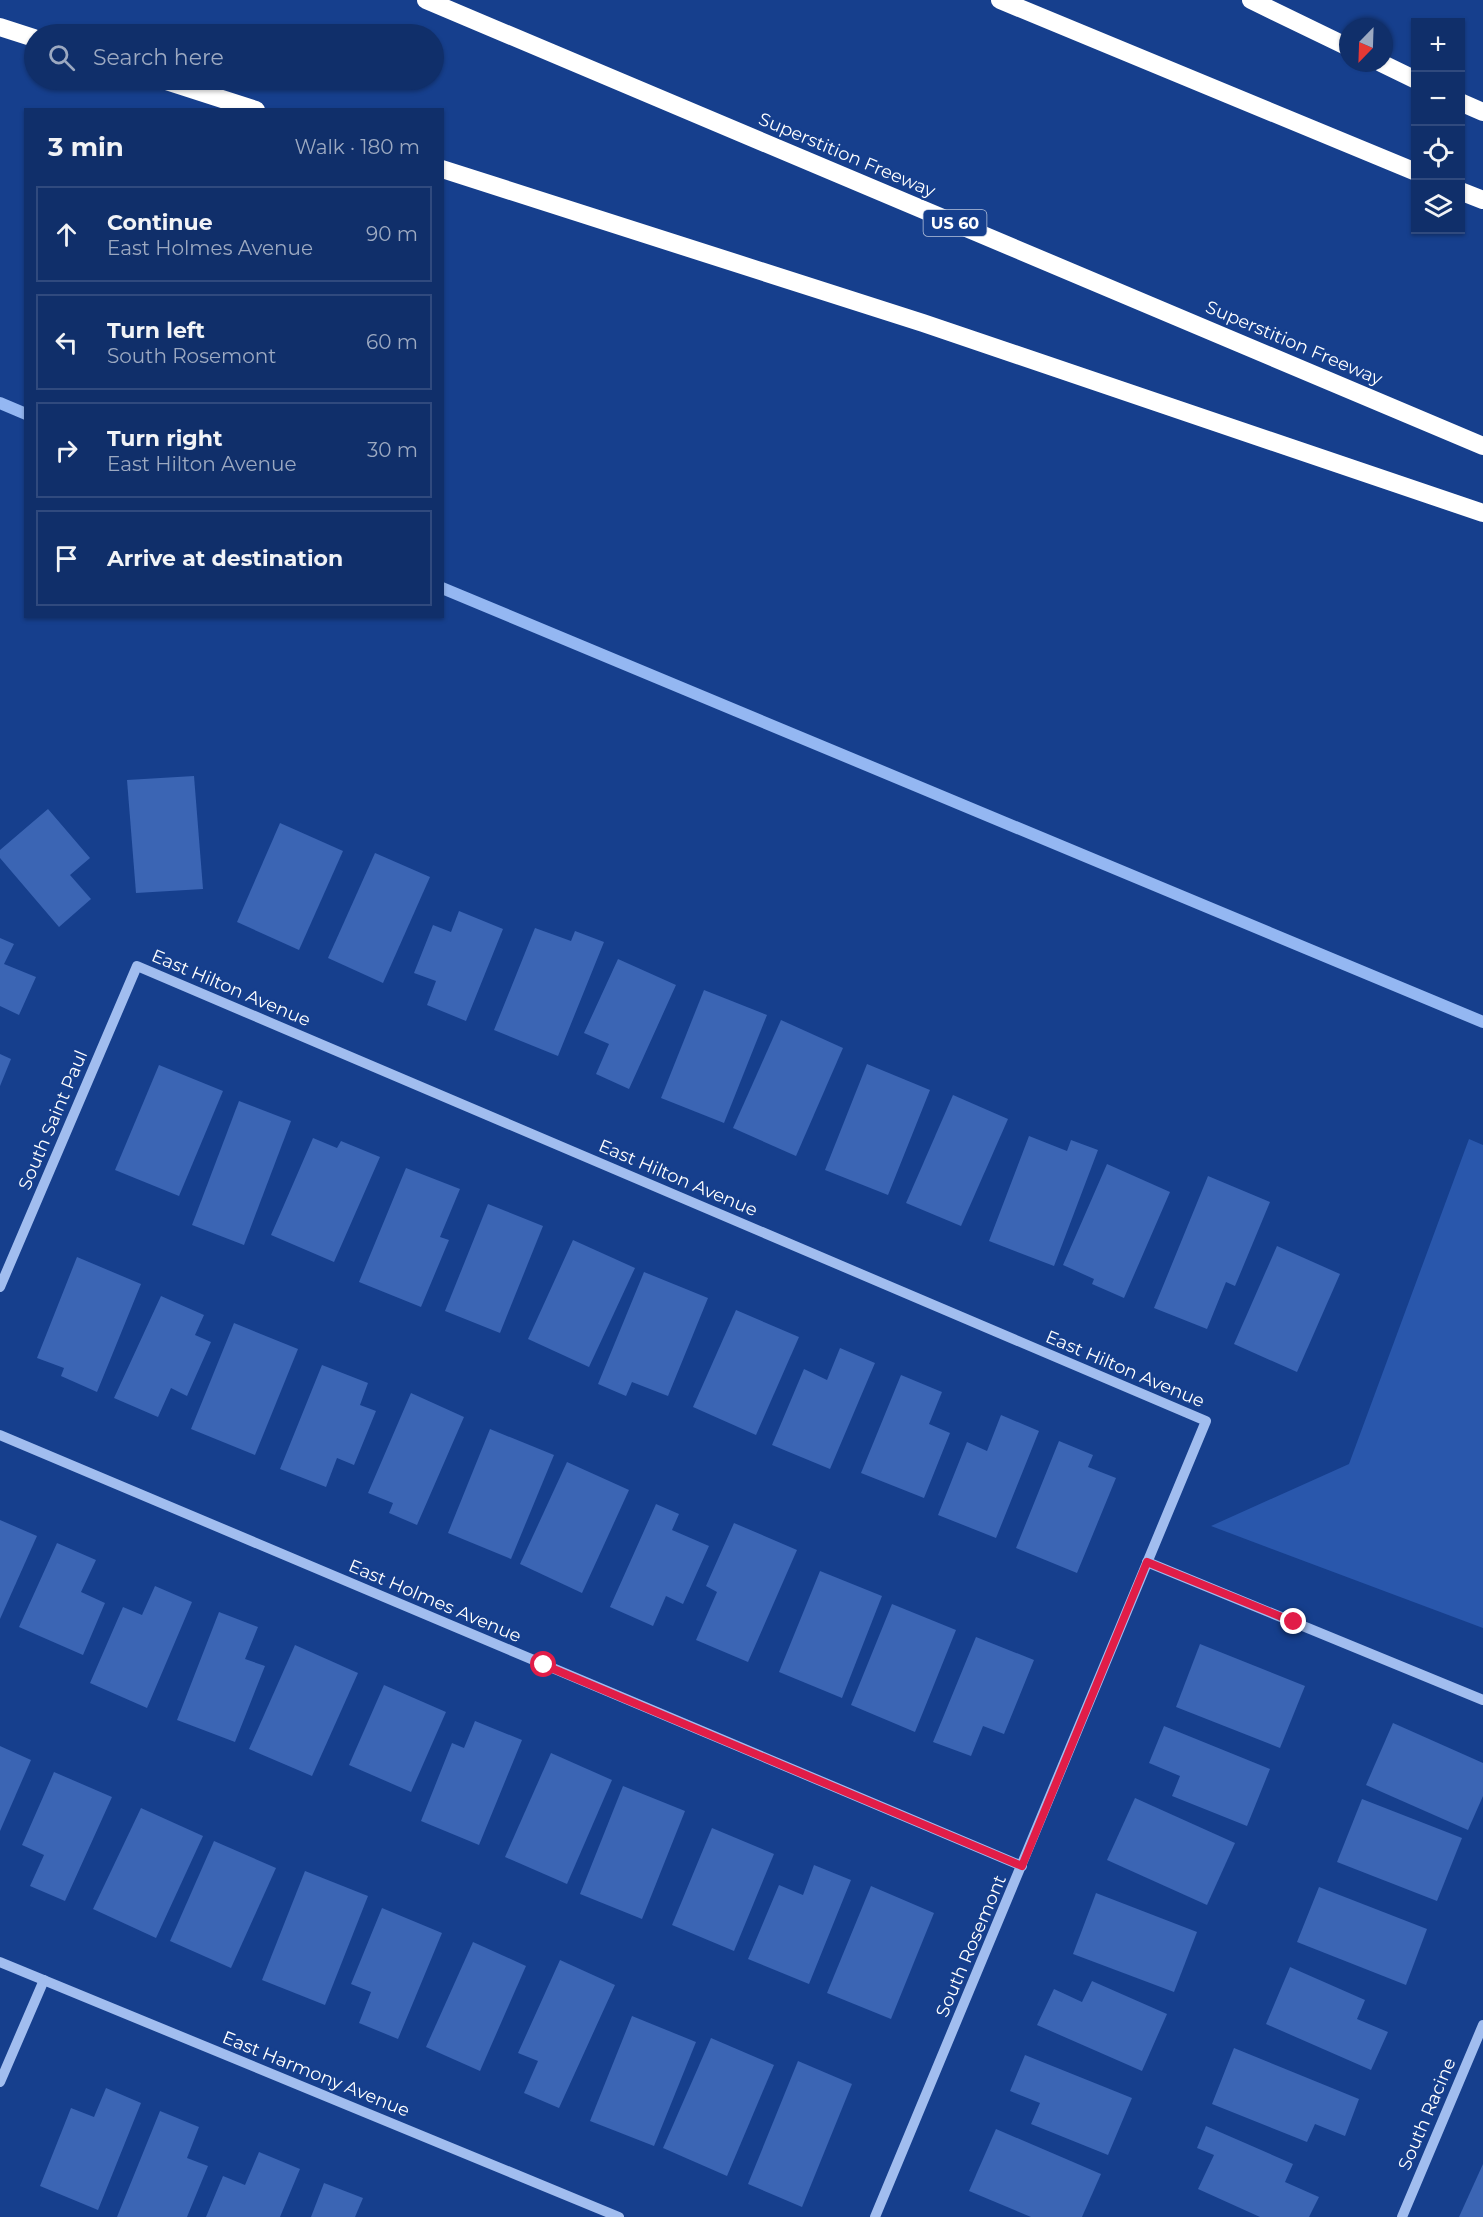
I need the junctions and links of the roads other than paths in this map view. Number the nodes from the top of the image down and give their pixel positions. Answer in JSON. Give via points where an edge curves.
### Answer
{"nodes":[{"id":1,"x":426,"y":0,"type":"edge"},
{"id":2,"x":1000,"y":0,"type":"edge"},
{"id":3,"x":1251,"y":0,"type":"edge"},
{"id":4,"x":0,"y":27,"type":"edge"},
{"id":5,"x":24,"y":35,"type":"edge"},
{"id":6,"x":1339,"y":43,"type":"edge"},
{"id":7,"x":1393,"y":69,"type":"edge"},
{"id":8,"x":1411,"y":78,"type":"edge"},
{"id":9,"x":194,"y":90,"type":"edge"},
{"id":10,"x":1465,"y":104,"type":"edge"},
{"id":11,"x":250,"y":108,"type":"edge"},
{"id":12,"x":1483,"y":112,"type":"edge"},
{"id":13,"x":444,"y":170,"type":"edge"},
{"id":14,"x":1411,"y":170,"type":"edge"},
{"id":15,"x":1465,"y":193,"type":"edge"},
{"id":16,"x":1483,"y":200,"type":"edge"},
{"id":17,"x":1483,"y":446,"type":"edge"},
{"id":18,"x":1483,"y":513,"type":"edge"},
{"id":19,"x":137,"y":966,"type":"joint"},
{"id":20,"x":0,"y":1287,"type":"edge"},
{"id":21,"x":1206,"y":1421,"type":"joint"},
{"id":22,"x":0,"y":1435,"type":"edge"},
{"id":23,"x":1147,"y":1562,"type":"junction"},
{"id":24,"x":1483,"y":1700,"type":"edge"},
{"id":25,"x":1022,"y":1866,"type":"junction"},
{"id":26,"x":0,"y":1962,"type":"edge"},
{"id":27,"x":44,"y":1980,"type":"junction"},
{"id":28,"x":1483,"y":2025,"type":"edge"},
{"id":29,"x":1478,"y":2052,"type":"edge"},
{"id":30,"x":0,"y":2082,"type":"edge"},
{"id":31,"x":619,"y":2217,"type":"edge"},
{"id":32,"x":875,"y":2217,"type":"edge"},
{"id":33,"x":1402,"y":2217,"type":"edge"}],
"edges":[{"from":1,"to":17,"type":"highway","name":"Superstition Freeway","number":"US 60"},
{"from":2,"to":14,"type":"highway"},
{"from":3,"to":6,"type":"highway"},
{"from":4,"to":5,"type":"highway"},
{"from":7,"to":8,"type":"highway"},
{"from":9,"to":11,"type":"highway"},
{"from":10,"to":12,"type":"highway"},
{"from":13,"to":18,"type":"highway","via":[[935,327]]},
{"from":15,"to":16,"type":"highway"},
{"from":19,"to":20,"type":"street","name":"South Saint Paul"},
{"from":19,"to":21,"type":"street","name":"East Hilton Avenue"},
{"from":21,"to":23,"type":"street","name":"South Rosemont"},
{"from":22,"to":25,"type":"street","name":"East Holmes Avenue"},
{"from":23,"to":24,"type":"street"},
{"from":23,"to":25,"type":"street","name":"South Rosemont"},
{"from":25,"to":32,"type":"street","name":"South Rosemont"},
{"from":26,"to":27,"type":"street","name":"East Harmony Avenue"},
{"from":27,"to":30,"type":"street"},
{"from":27,"to":31,"type":"street","name":"East Harmony Avenue"},
{"from":28,"to":29,"type":"street","name":"South Racine"},
{"from":29,"to":33,"type":"street","name":"South Racine"}]}
